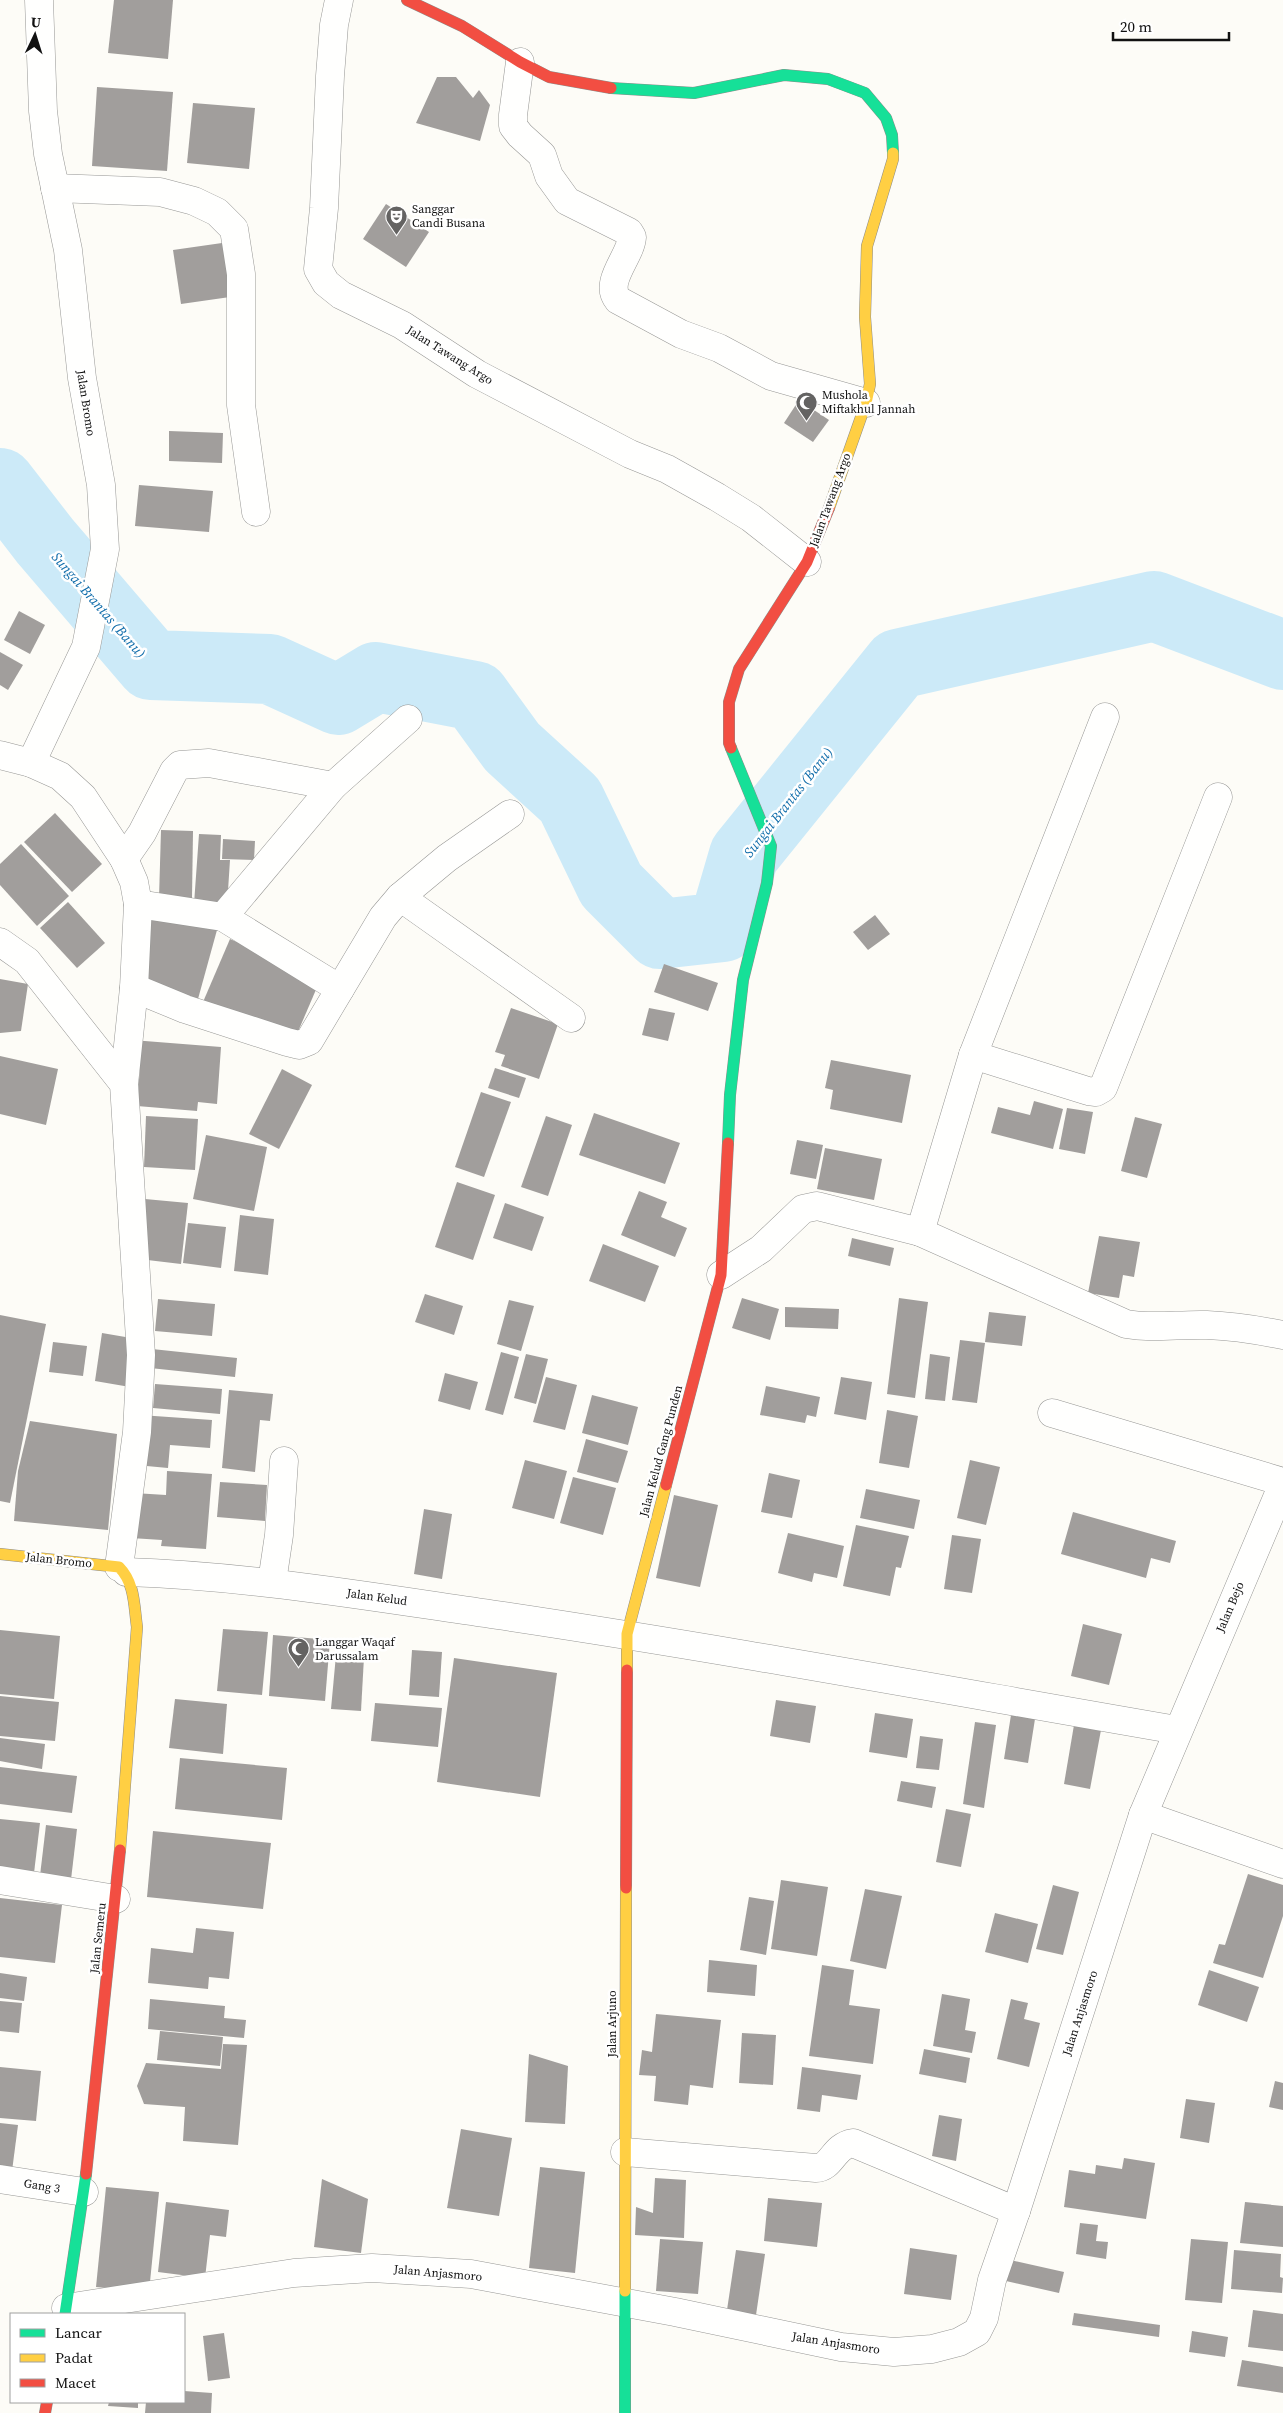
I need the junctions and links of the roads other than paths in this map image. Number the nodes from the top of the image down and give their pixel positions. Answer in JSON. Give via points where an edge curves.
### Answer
{"nodes":[{"id":1,"x":39,"y":0,"type":"edge"},
{"id":2,"x":339,"y":0,"type":"edge"},
{"id":3,"x":407,"y":0,"type":"edge"},
{"id":4,"x":520,"y":62,"type":"junction"},
{"id":5,"x":55,"y":188,"type":"junction"},
{"id":6,"x":866,"y":403,"type":"junction"},
{"id":7,"x":256,"y":512,"type":"dead end"},
{"id":8,"x":807,"y":562,"type":"junction"},
{"id":9,"x":1105,"y":717,"type":"dead end"},
{"id":10,"x":408,"y":719,"type":"dead end"},
{"id":11,"x":0,"y":755,"type":"edge"},
{"id":12,"x":31,"y":763,"type":"junction"},
{"id":13,"x":333,"y":786,"type":"junction"},
{"id":14,"x":1218,"y":797,"type":"dead end"},
{"id":15,"x":510,"y":814,"type":"dead end"},
{"id":16,"x":124,"y":859,"type":"junction"},
{"id":17,"x":400,"y":897,"type":"junction"},
{"id":18,"x":138,"y":904,"type":"junction"},
{"id":19,"x":223,"y":917,"type":"junction"},
{"id":20,"x":0,"y":942,"type":"edge"},
{"id":21,"x":134,"y":988,"type":"junction"},
{"id":22,"x":340,"y":989,"type":"junction"},
{"id":23,"x":571,"y":1018,"type":"dead end"},
{"id":24,"x":973,"y":1055,"type":"junction"},
{"id":25,"x":124,"y":1084,"type":"junction"},
{"id":26,"x":920,"y":1232,"type":"junction"},
{"id":27,"x":721,"y":1275,"type":"junction"},
{"id":28,"x":1283,"y":1335,"type":"edge"},
{"id":29,"x":1052,"y":1413,"type":"dead end"},
{"id":30,"x":284,"y":1461,"type":"dead end"},
{"id":31,"x":1283,"y":1483,"type":"edge"},
{"id":32,"x":0,"y":1554,"type":"edge"},
{"id":33,"x":122,"y":1569,"type":"junction"},
{"id":34,"x":272,"y":1582,"type":"junction"},
{"id":35,"x":627,"y":1634,"type":"junction"},
{"id":36,"x":1177,"y":1730,"type":"junction"},
{"id":37,"x":1143,"y":1815,"type":"junction"},
{"id":38,"x":1283,"y":1864,"type":"edge"},
{"id":39,"x":0,"y":1880,"type":"edge"},
{"id":40,"x":116,"y":1899,"type":"junction"},
{"id":41,"x":625,"y":2152,"type":"junction"},
{"id":42,"x":0,"y":2179,"type":"edge"},
{"id":43,"x":84,"y":2192,"type":"junction"},
{"id":44,"x":1016,"y":2211,"type":"junction"},
{"id":45,"x":624,"y":2302,"type":"junction"},
{"id":46,"x":66,"y":2311,"type":"edge"},
{"id":47,"x":625,"y":2413,"type":"edge"}],
"edges":[{"from":1,"to":5,"type":"street","name":"Jalan Bromo","via":[[43,112]]},
{"from":2,"to":8,"type":"street","name":"Jalan Tawang Argo","via":[[330,76],[318,269],[326,283],[341,295],[402,325],[477,374],[630,454],[667,469],[717,498],[751,518]]},
{"from":3,"to":4,"type":"street","name":"Jalan Tawang Argo","via":[[462,26]]},
{"from":4,"to":6,"type":"street","via":[[513,126],[542,155],[549,176],[567,201],[632,237],[613,288],[618,300],[681,334],[719,348],[772,376]]},
{"from":4,"to":6,"type":"street","name":"Jalan Tawang Argo","via":[[550,77],[596,87],[694,92],[784,75],[828,79],[865,93],[886,118],[892,135],[893,159],[867,246],[865,317],[870,384]]},
{"from":5,"to":7,"type":"street","via":[[160,192],[194,201],[217,212],[234,228],[242,274],[241,405]]},
{"from":5,"to":12,"type":"street","name":"Jalan Bromo","via":[[68,250],[82,378],[101,485],[105,550],[86,647]]},
{"from":6,"to":8,"type":"street","name":"Jalan Tawang Argo"},
{"from":8,"to":27,"type":"street","name":"Jalan Kelud Gang Punden","via":[[739,668],[729,702],[729,743],[771,846],[768,882],[743,980],[730,1095]]},
{"from":9,"to":24,"type":"street"},
{"from":10,"to":13,"type":"street"},
{"from":11,"to":12,"type":"street"},
{"from":12,"to":16,"type":"street","via":[[60,776],[83,797]]},
{"from":13,"to":16,"type":"street","via":[[208,763],[180,765]]},
{"from":13,"to":19,"type":"street"},
{"from":14,"to":24,"type":"street","via":[[1103,1088],[1096,1092],[1088,1090]]},
{"from":15,"to":17,"type":"street","via":[[447,858]]},
{"from":16,"to":18,"type":"street","via":[[134,882]]},
{"from":17,"to":22,"type":"street","via":[[383,917]]},
{"from":17,"to":23,"type":"street"},
{"from":18,"to":19,"type":"street"},
{"from":18,"to":21,"type":"street"},
{"from":19,"to":22,"type":"street"},
{"from":20,"to":25,"type":"street","via":[[27,961]]},
{"from":21,"to":22,"type":"street","via":[[185,1009],[299,1045],[309,1040]]},
{"from":21,"to":25,"type":"street"},
{"from":24,"to":26,"type":"street"},
{"from":25,"to":33,"type":"street","via":[[141,1355],[137,1432]]},
{"from":26,"to":27,"type":"street","via":[[810,1206],[761,1249]]},
{"from":26,"to":28,"type":"street","via":[[1126,1324],[1142,1327],[1224,1326]]},
{"from":27,"to":35,"type":"street","name":"Jalan Kelud Gang Punden"},
{"from":29,"to":31,"type":"street"},
{"from":30,"to":34,"type":"street"},
{"from":31,"to":36,"type":"street","name":"Jalan Bejo"},
{"from":32,"to":33,"type":"street","name":"Jalan Bromo"},
{"from":33,"to":34,"type":"street","name":"Jalan Kelud"},
{"from":33,"to":40,"type":"street","name":"Jalan Semeru","via":[[132,1592],[136,1627]]},
{"from":34,"to":35,"type":"street","name":"Jalan Kelud"},
{"from":35,"to":36,"type":"street","name":"Jalan Kelud"},
{"from":35,"to":41,"type":"street","name":"Jalan Arjuno"},
{"from":36,"to":37,"type":"street","name":"Jalan Anjasmoro"},
{"from":37,"to":38,"type":"street"},
{"from":37,"to":44,"type":"street","name":"Jalan Anjasmoro"},
{"from":39,"to":40,"type":"street"},
{"from":40,"to":43,"type":"street","name":"Jalan Semeru"},
{"from":41,"to":44,"type":"street","via":[[822,2168],[838,2148],[853,2143]]},
{"from":41,"to":45,"type":"street","name":"Jalan Arjuno"},
{"from":42,"to":43,"type":"street","name":"Gang 3"},
{"from":43,"to":46,"type":"street","name":"Jalan Semeru"},
{"from":44,"to":45,"type":"street","name":"Jalan Anjasmoro","via":[[977,2332],[959,2342],[932,2349],[894,2352],[841,2346]]},
{"from":45,"to":46,"type":"street","name":"Jalan Anjasmoro","via":[[471,2274],[372,2268],[294,2274]]},
{"from":45,"to":47,"type":"street","name":"Jalan Arjuno"}]}
